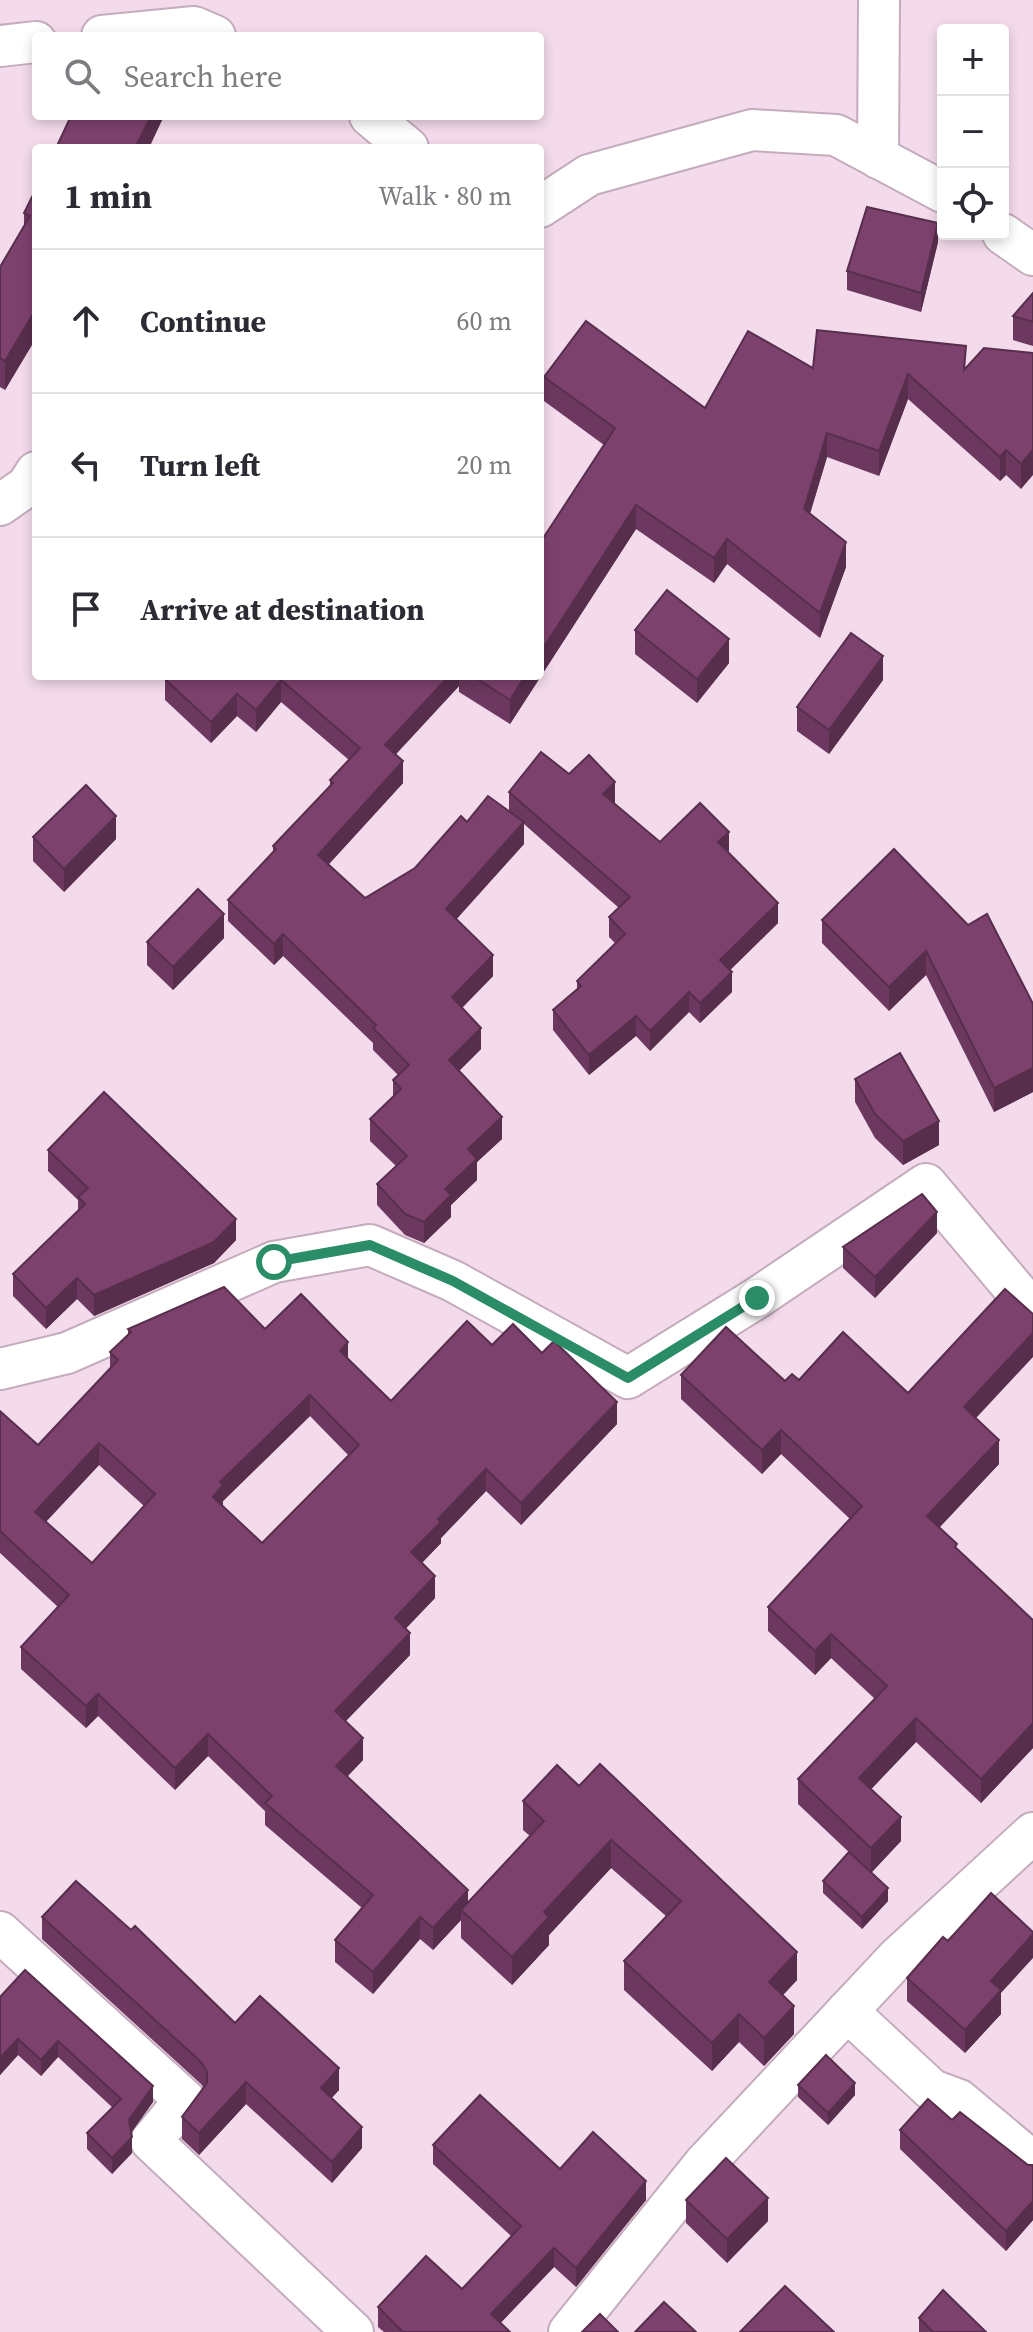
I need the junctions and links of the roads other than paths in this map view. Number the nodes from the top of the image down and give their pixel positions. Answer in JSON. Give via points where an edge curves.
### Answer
{"nodes":[{"id":1,"x":879,"y":0,"type":"edge"},
{"id":2,"x":143,"y":32,"type":"edge"},
{"id":3,"x":206,"y":32,"type":"edge"},
{"id":4,"x":32,"y":42,"type":"edge"},
{"id":5,"x":0,"y":46,"type":"edge"},
{"id":6,"x":375,"y":120,"type":"edge"},
{"id":7,"x":403,"y":144,"type":"edge"},
{"id":8,"x":878,"y":158,"type":"junction"},
{"id":9,"x":937,"y":189,"type":"edge"},
{"id":10,"x":544,"y":204,"type":"edge"},
{"id":11,"x":1009,"y":238,"type":"edge"},
{"id":12,"x":1033,"y":255,"type":"edge"},
{"id":13,"x":32,"y":478,"type":"edge"},
{"id":14,"x":0,"y":505,"type":"edge"},
{"id":15,"x":1033,"y":1311,"type":"edge"},
{"id":16,"x":0,"y":1369,"type":"edge"},
{"id":17,"x":1033,"y":1833,"type":"edge"},
{"id":18,"x":0,"y":1932,"type":"edge"},
{"id":19,"x":847,"y":2011,"type":"junction"},
{"id":20,"x":1033,"y":2162,"type":"edge"},
{"id":21,"x":353,"y":2332,"type":"edge"},
{"id":22,"x":569,"y":2332,"type":"edge"}],
"edges":[{"from":1,"to":8,"type":"street"},
{"from":2,"to":3,"type":"street","via":[[194,27]]},
{"from":4,"to":5,"type":"street"},
{"from":6,"to":7,"type":"street"},
{"from":8,"to":9,"type":"street"},
{"from":8,"to":10,"type":"street","via":[[836,135],[752,130],[589,175]]},
{"from":11,"to":12,"type":"street"},
{"from":13,"to":14,"type":"street"},
{"from":15,"to":16,"type":"street","via":[[926,1184],[628,1378],[453,1281],[370,1245],[274,1262],[67,1353]]},
{"from":17,"to":19,"type":"street"},
{"from":18,"to":21,"type":"street","via":[[185,2100],[151,2141]]},
{"from":19,"to":20,"type":"street","via":[[932,2090],[959,2100]]},
{"from":19,"to":22,"type":"street","via":[[704,2164]]}]}
